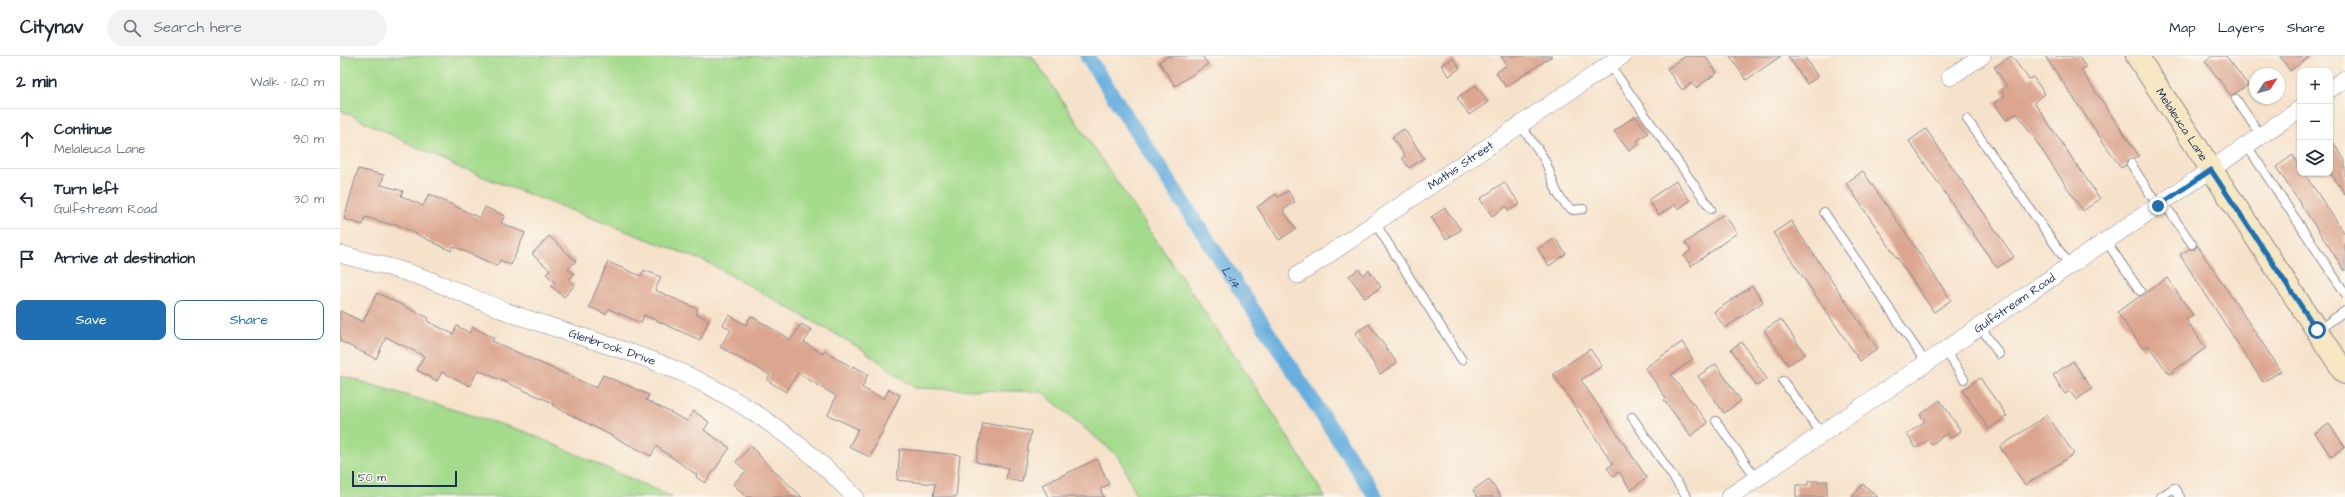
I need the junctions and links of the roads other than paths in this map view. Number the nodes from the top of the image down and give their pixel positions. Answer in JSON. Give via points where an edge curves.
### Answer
{"nodes":[{"id":1,"x":1982,"y":56,"type":"edge"},
{"id":2,"x":2136,"y":56,"type":"edge"},
{"id":3,"x":1616,"y":60,"type":"edge"},
{"id":4,"x":1950,"y":77,"type":"dead end"},
{"id":5,"x":2345,"y":79,"type":"edge"},
{"id":6,"x":2333,"y":87,"type":"edge"},
{"id":7,"x":2236,"y":99,"type":"dead end"},
{"id":8,"x":2297,"y":112,"type":"edge"},
{"id":9,"x":1968,"y":119,"type":"dead end"},
{"id":10,"x":1520,"y":125,"type":"junction"},
{"id":11,"x":2261,"y":136,"type":"junction"},
{"id":12,"x":2247,"y":146,"type":"junction"},
{"id":13,"x":2131,"y":164,"type":"dead end"},
{"id":14,"x":2211,"y":170,"type":"junction"},
{"id":15,"x":2161,"y":204,"type":"junction"},
{"id":16,"x":1583,"y":209,"type":"dead end"},
{"id":17,"x":1711,"y":209,"type":"dead end"},
{"id":18,"x":1824,"y":212,"type":"dead end"},
{"id":19,"x":1375,"y":223,"type":"junction"},
{"id":20,"x":2106,"y":241,"type":"junction"},
{"id":21,"x":2192,"y":244,"type":"dead end"},
{"id":22,"x":340,"y":254,"type":"edge"},
{"id":23,"x":2070,"y":266,"type":"junction"},
{"id":24,"x":1298,"y":276,"type":"dead end"},
{"id":25,"x":2140,"y":291,"type":"dead end"},
{"id":26,"x":2345,"y":293,"type":"edge"},
{"id":27,"x":2345,"y":311,"type":"edge"},
{"id":28,"x":1980,"y":326,"type":"junction"},
{"id":29,"x":2317,"y":330,"type":"junction"},
{"id":30,"x":1945,"y":350,"type":"junction"},
{"id":31,"x":1999,"y":354,"type":"dead end"},
{"id":32,"x":1462,"y":360,"type":"dead end"},
{"id":33,"x":1926,"y":363,"type":"junction"},
{"id":34,"x":2345,"y":373,"type":"edge"},
{"id":35,"x":1964,"y":379,"type":"dead end"},
{"id":36,"x":1783,"y":381,"type":"dead end"},
{"id":37,"x":1632,"y":417,"type":"dead end"},
{"id":38,"x":1716,"y":421,"type":"dead end"},
{"id":39,"x":1822,"y":434,"type":"junction"},
{"id":40,"x":1756,"y":478,"type":"junction"},
{"id":41,"x":855,"y":497,"type":"edge"},
{"id":42,"x":1687,"y":497,"type":"edge"},
{"id":43,"x":1729,"y":497,"type":"edge"},
{"id":44,"x":2160,"y":497,"type":"edge"},
{"id":45,"x":2180,"y":497,"type":"edge"}],
"edges":[{"from":1,"to":4,"type":"street"},
{"from":2,"to":14,"type":"street","name":"Melaleuca Lane"},
{"from":3,"to":10,"type":"street","name":"Mathis Street"},
{"from":3,"to":17,"type":"lane"},
{"from":5,"to":6,"type":"street"},
{"from":7,"to":11,"type":"lane"},
{"from":8,"to":11,"type":"street","name":"Gulfstream Road"},
{"from":9,"to":23,"type":"lane"},
{"from":10,"to":16,"type":"lane","via":[[1545,160],[1555,189],[1564,202],[1572,210]]},
{"from":10,"to":19,"type":"street","name":"Mathis Street"},
{"from":11,"to":12,"type":"street","name":"Gulfstream Road"},
{"from":12,"to":14,"type":"street","name":"Gulfstream Road"},
{"from":12,"to":26,"type":"lane"},
{"from":13,"to":15,"type":"lane"},
{"from":14,"to":15,"type":"street","name":"Gulfstream Road"},
{"from":14,"to":29,"type":"street","name":"Melaleuca Lane"},
{"from":15,"to":20,"type":"street","name":"Gulfstream Road"},
{"from":15,"to":21,"type":"lane"},
{"from":18,"to":33,"type":"lane"},
{"from":19,"to":24,"type":"street","name":"Mathis Street"},
{"from":19,"to":32,"type":"lane"},
{"from":20,"to":23,"type":"street","name":"Gulfstream Road"},
{"from":20,"to":25,"type":"lane"},
{"from":22,"to":41,"type":"street","name":"Glenbrook Drive","via":[[415,275],[520,316],[684,374],[721,393],[780,431],[824,466]]},
{"from":23,"to":28,"type":"street","name":"Gulfstream Road"},
{"from":27,"to":29,"type":"lane"},
{"from":28,"to":30,"type":"street","name":"Gulfstream Road"},
{"from":28,"to":31,"type":"lane"},
{"from":29,"to":34,"type":"street","name":"Melaleuca Lane"},
{"from":30,"to":33,"type":"street","name":"Gulfstream Road"},
{"from":30,"to":35,"type":"lane"},
{"from":33,"to":39,"type":"street","name":"Gulfstream Road"},
{"from":36,"to":39,"type":"lane"},
{"from":37,"to":42,"type":"lane"},
{"from":38,"to":40,"type":"lane"},
{"from":39,"to":40,"type":"street","name":"Gulfstream Road"},
{"from":40,"to":43,"type":"street","name":"Gulfstream Road"},
{"from":44,"to":45,"type":"lane","via":[[2174,488]]}]}
